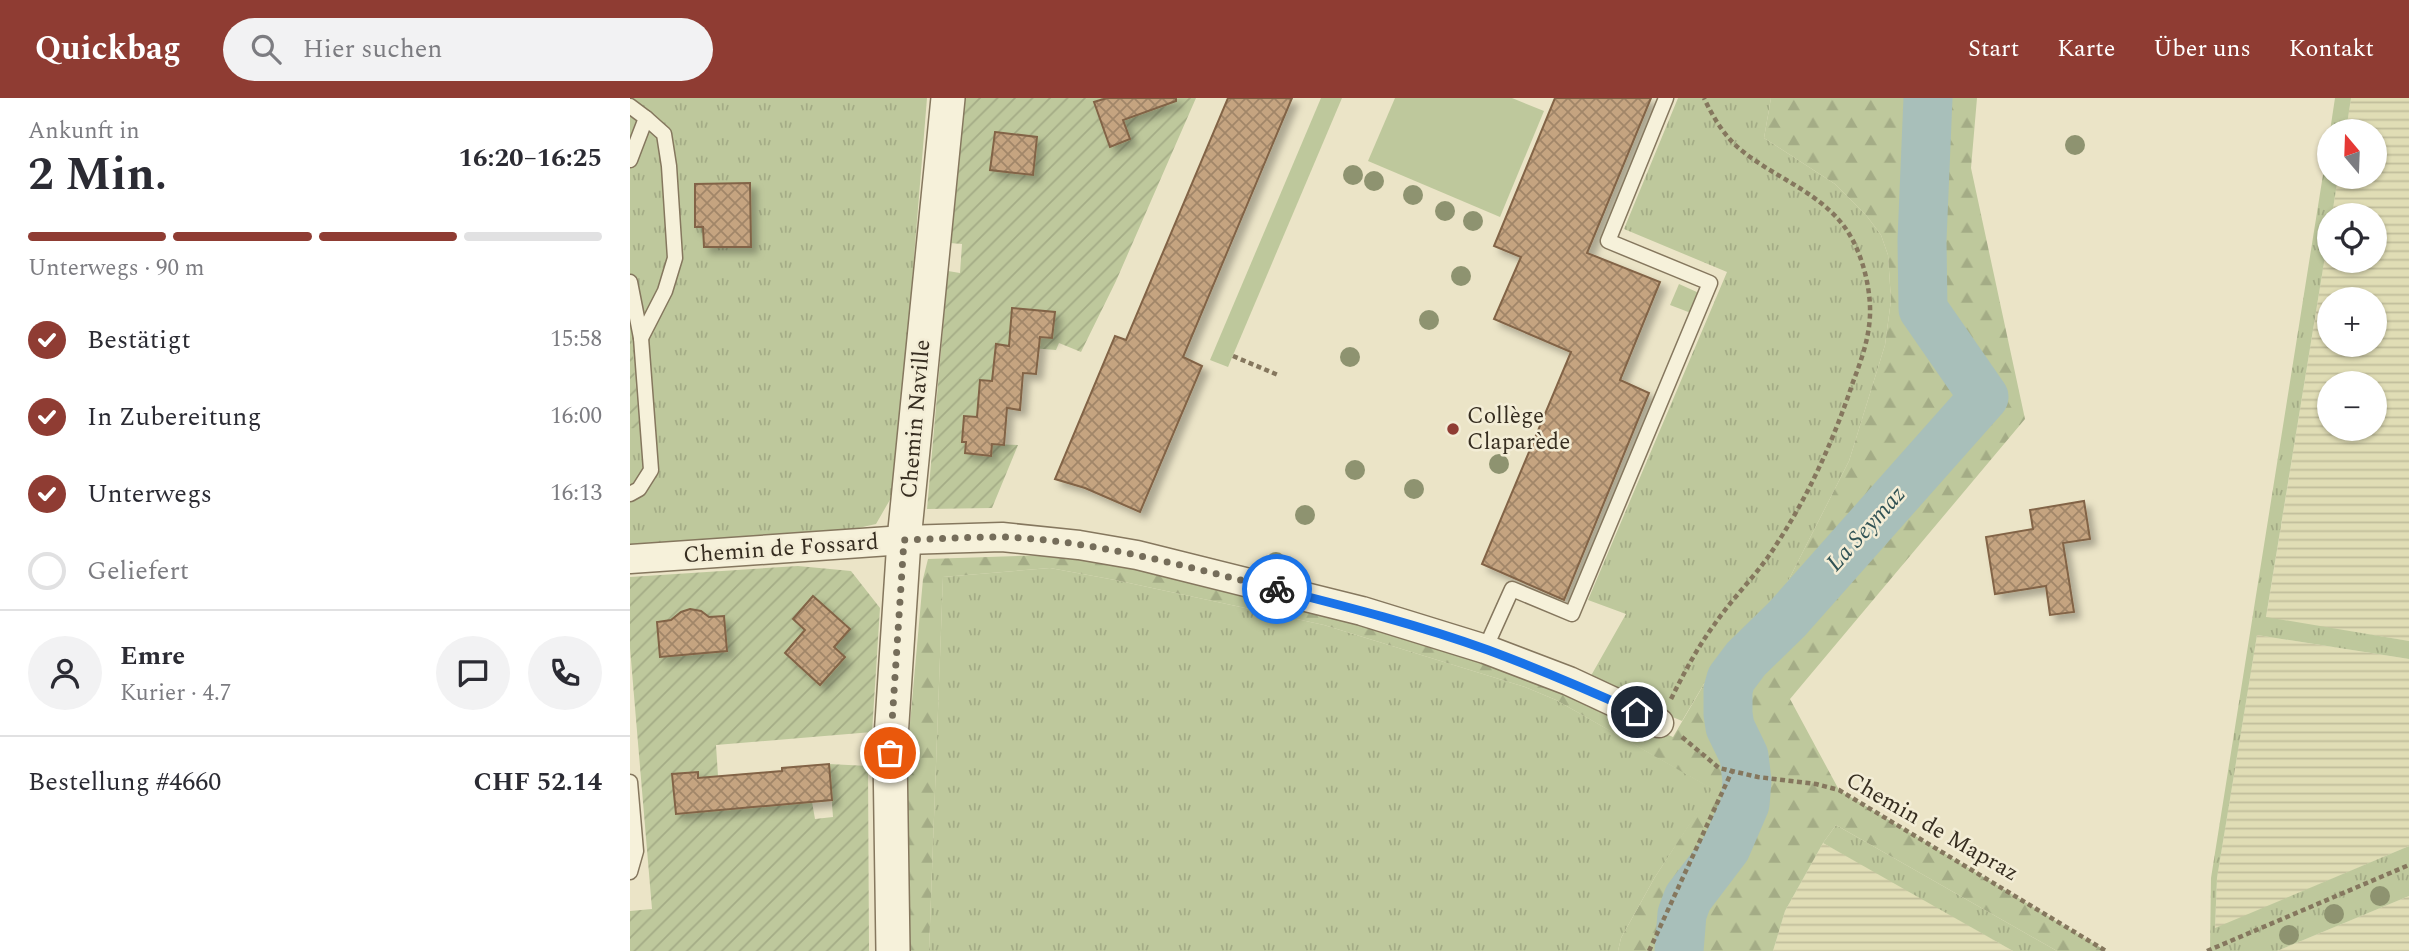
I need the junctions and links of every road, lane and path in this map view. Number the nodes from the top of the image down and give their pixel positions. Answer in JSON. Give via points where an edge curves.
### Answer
{"nodes":[{"id":1,"x":948,"y":98,"type":"edge"},
{"id":2,"x":1666,"y":98,"type":"edge"},
{"id":3,"x":1704,"y":98,"type":"edge"},
{"id":4,"x":630,"y":106,"type":"edge"},
{"id":5,"x":646,"y":118,"type":"junction"},
{"id":6,"x":630,"y":160,"type":"edge"},
{"id":7,"x":630,"y":282,"type":"edge"},
{"id":8,"x":641,"y":338,"type":"junction"},
{"id":9,"x":1233,"y":356,"type":"dead end"},
{"id":10,"x":1278,"y":374,"type":"dead end"},
{"id":11,"x":630,"y":494,"type":"edge"},
{"id":12,"x":904,"y":540,"type":"junction"},
{"id":13,"x":630,"y":559,"type":"edge"},
{"id":14,"x":1485,"y":649,"type":"junction"},
{"id":15,"x":1659,"y":723,"type":"junction"},
{"id":16,"x":1731,"y":771,"type":"junction"},
{"id":17,"x":630,"y":782,"type":"edge"},
{"id":18,"x":2409,"y":865,"type":"edge"},
{"id":19,"x":630,"y":872,"type":"edge"},
{"id":20,"x":893,"y":951,"type":"edge"},
{"id":21,"x":1648,"y":951,"type":"edge"},
{"id":22,"x":2106,"y":951,"type":"edge"},
{"id":23,"x":2207,"y":951,"type":"edge"}],
"edges":[{"from":1,"to":12,"type":"street","name":"Chemin Naville"},
{"from":2,"to":14,"type":"lane","via":[[1608,241],[1710,283],[1572,614],[1511,589]]},
{"from":3,"to":15,"type":"path","via":[[1717,123],[1740,149],[1819,200],[1847,230],[1866,277],[1870,312],[1865,347],[1845,406],[1797,511],[1762,567],[1713,625]]},
{"from":4,"to":5,"type":"lane"},
{"from":5,"to":6,"type":"lane"},
{"from":5,"to":8,"type":"lane","via":[[664,134],[675,258],[665,291]]},
{"from":7,"to":8,"type":"lane"},
{"from":8,"to":11,"type":"lane","via":[[652,470]]},
{"from":9,"to":10,"type":"path"},
{"from":12,"to":13,"type":"street","name":"Chemin de Fossard"},
{"from":12,"to":14,"type":"street","name":"Chemin de Fossard","via":[[1002,537],[1137,555],[1362,611]]},
{"from":12,"to":20,"type":"street","name":"Chemin Naville","via":[[890,753]]},
{"from":14,"to":15,"type":"street","name":"Chemin de Fossard"},
{"from":15,"to":16,"type":"path","name":"Chemin de Mapraz","via":[[1688,740],[1719,768]]},
{"from":16,"to":21,"type":"path"},
{"from":16,"to":22,"type":"path","name":"Chemin de Mapraz","via":[[1839,790]]},
{"from":17,"to":19,"type":"lane","via":[[636,851]]},
{"from":18,"to":23,"type":"path"}]}
